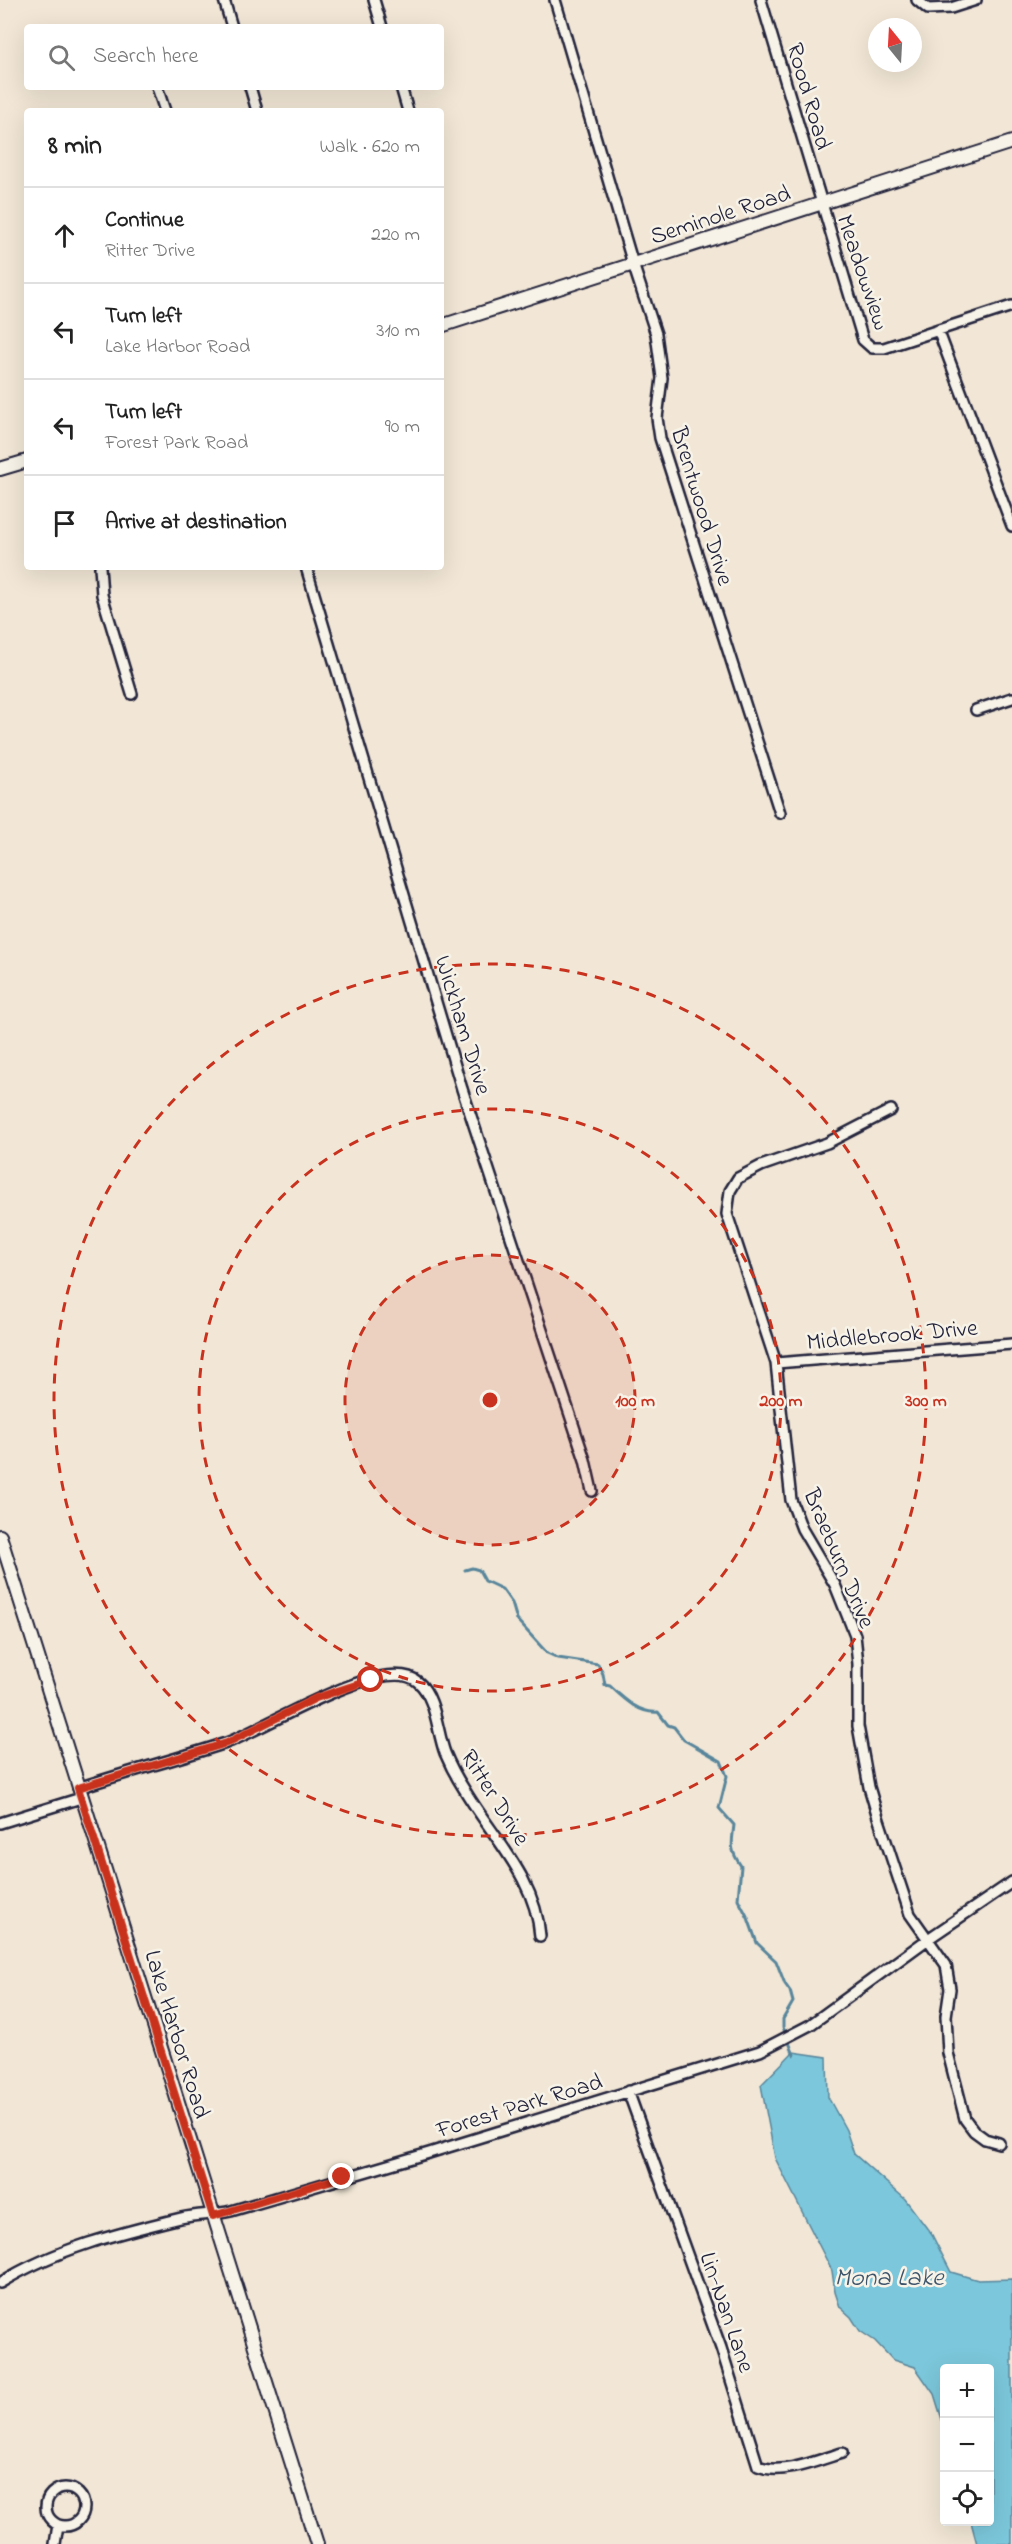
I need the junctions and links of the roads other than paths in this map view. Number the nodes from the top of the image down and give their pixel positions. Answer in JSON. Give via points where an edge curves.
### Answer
{"nodes":[{"id":1,"x":224,"y":0,"type":"edge"},
{"id":2,"x":374,"y":0,"type":"edge"},
{"id":3,"x":555,"y":0,"type":"edge"},
{"id":4,"x":761,"y":0,"type":"edge"},
{"id":5,"x":917,"y":0,"type":"edge"},
{"id":6,"x":976,"y":0,"type":"edge"},
{"id":7,"x":231,"y":24,"type":"edge"},
{"id":8,"x":381,"y":24,"type":"edge"},
{"id":9,"x":158,"y":90,"type":"edge"},
{"id":10,"x":251,"y":90,"type":"edge"},
{"id":11,"x":402,"y":90,"type":"edge"},
{"id":12,"x":164,"y":108,"type":"edge"},
{"id":13,"x":256,"y":108,"type":"edge"},
{"id":14,"x":407,"y":108,"type":"edge"},
{"id":15,"x":1012,"y":142,"type":"edge"},
{"id":16,"x":821,"y":204,"type":"junction"},
{"id":17,"x":633,"y":264,"type":"junction"},
{"id":18,"x":1012,"y":306,"type":"edge"},
{"id":19,"x":444,"y":325,"type":"edge"},
{"id":20,"x":938,"y":330,"type":"junction"},
{"id":21,"x":24,"y":462,"type":"edge"},
{"id":22,"x":0,"y":469,"type":"edge"},
{"id":23,"x":1012,"y":526,"type":"edge"},
{"id":24,"x":100,"y":570,"type":"edge"},
{"id":25,"x":307,"y":570,"type":"edge"},
{"id":26,"x":132,"y":694,"type":"dead end"},
{"id":27,"x":1012,"y":698,"type":"edge"},
{"id":28,"x":976,"y":710,"type":"dead end"},
{"id":29,"x":780,"y":813,"type":"dead end"},
{"id":30,"x":891,"y":1110,"type":"dead end"},
{"id":31,"x":1012,"y":1344,"type":"edge"},
{"id":32,"x":776,"y":1363,"type":"junction"},
{"id":33,"x":592,"y":1491,"type":"dead end"},
{"id":34,"x":0,"y":1536,"type":"edge"},
{"id":35,"x":80,"y":1793,"type":"junction"},
{"id":36,"x":0,"y":1823,"type":"edge"},
{"id":37,"x":1012,"y":1882,"type":"edge"},
{"id":38,"x":540,"y":1936,"type":"dead end"},
{"id":39,"x":928,"y":1939,"type":"junction"},
{"id":40,"x":628,"y":2091,"type":"junction"},
{"id":41,"x":999,"y":2143,"type":"dead end"},
{"id":42,"x":213,"y":2216,"type":"junction"},
{"id":43,"x":0,"y":2283,"type":"edge"},
{"id":44,"x":842,"y":2453,"type":"dead end"},
{"id":45,"x":58,"y":2525,"type":"junction"},
{"id":46,"x":55,"y":2544,"type":"edge"},
{"id":47,"x":317,"y":2544,"type":"edge"}],
"edges":[{"from":1,"to":7,"type":"street"},
{"from":2,"to":8,"type":"street"},
{"from":3,"to":17,"type":"street","name":"Brentwood Drive"},
{"from":4,"to":16,"type":"street","name":"Rood Road"},
{"from":5,"to":6,"type":"street","via":[[928,9],[951,8]]},
{"from":9,"to":12,"type":"street"},
{"from":10,"to":13,"type":"street"},
{"from":11,"to":14,"type":"street"},
{"from":15,"to":16,"type":"street","name":"Seminole Road"},
{"from":16,"to":17,"type":"street","name":"Seminole Road"},
{"from":16,"to":20,"type":"street","name":"Meadowview","via":[[859,332],[867,345],[884,348]]},
{"from":17,"to":19,"type":"street","name":"Seminole Road"},
{"from":17,"to":29,"type":"street","name":"Brentwood Drive","via":[[656,334],[662,378],[657,418],[660,438]]},
{"from":18,"to":20,"type":"street","name":"Meadowview"},
{"from":20,"to":23,"type":"street"},
{"from":21,"to":22,"type":"street"},
{"from":24,"to":26,"type":"street","via":[[102,595]]},
{"from":25,"to":33,"type":"street","name":"Wickham Drive","via":[[462,1089]]},
{"from":27,"to":28,"type":"street"},
{"from":30,"to":32,"type":"street","name":"Braeburn Drive","via":[[827,1143],[761,1166],[738,1178],[730,1191],[727,1214]]},
{"from":31,"to":32,"type":"street","name":"Middlebrook Drive"},
{"from":32,"to":39,"type":"street","name":"Braeburn Drive","via":[[791,1500],[802,1528],[836,1585],[855,1635],[858,1726],[869,1787],[910,1914]]},
{"from":34,"to":35,"type":"street","name":"Lake Harbor Road"},
{"from":35,"to":36,"type":"street","name":"Ritter Drive"},
{"from":35,"to":38,"type":"street","name":"Ritter Drive","via":[[227,1743],[316,1698],[381,1677],[410,1676],[424,1689],[446,1754],[465,1790],[530,1891]]},
{"from":35,"to":42,"type":"street","name":"Lake Harbor Road"},
{"from":37,"to":39,"type":"street","name":"Forest Park Road"},
{"from":39,"to":40,"type":"street","name":"Forest Park Road","via":[[800,2031],[769,2047]]},
{"from":39,"to":41,"type":"street","name":"Braeburn Drive","via":[[946,1965],[950,1989],[946,2016],[948,2053],[965,2119],[985,2139]]},
{"from":40,"to":42,"type":"street","name":"Forest Park Road"},
{"from":40,"to":44,"type":"street","name":"Lin-Nan Lane","via":[[721,2348],[758,2466],[792,2467]]},
{"from":42,"to":43,"type":"street","name":"Forest Park Road","via":[[184,2217],[73,2248]]},
{"from":42,"to":47,"type":"street","name":"Lake Harbor Road"},
{"from":45,"to":45,"type":"street","via":[[70,2525],[83,2514],[83,2502],[71,2490],[58,2490],[48,2498],[49,2517]]},
{"from":45,"to":46,"type":"street"}]}
